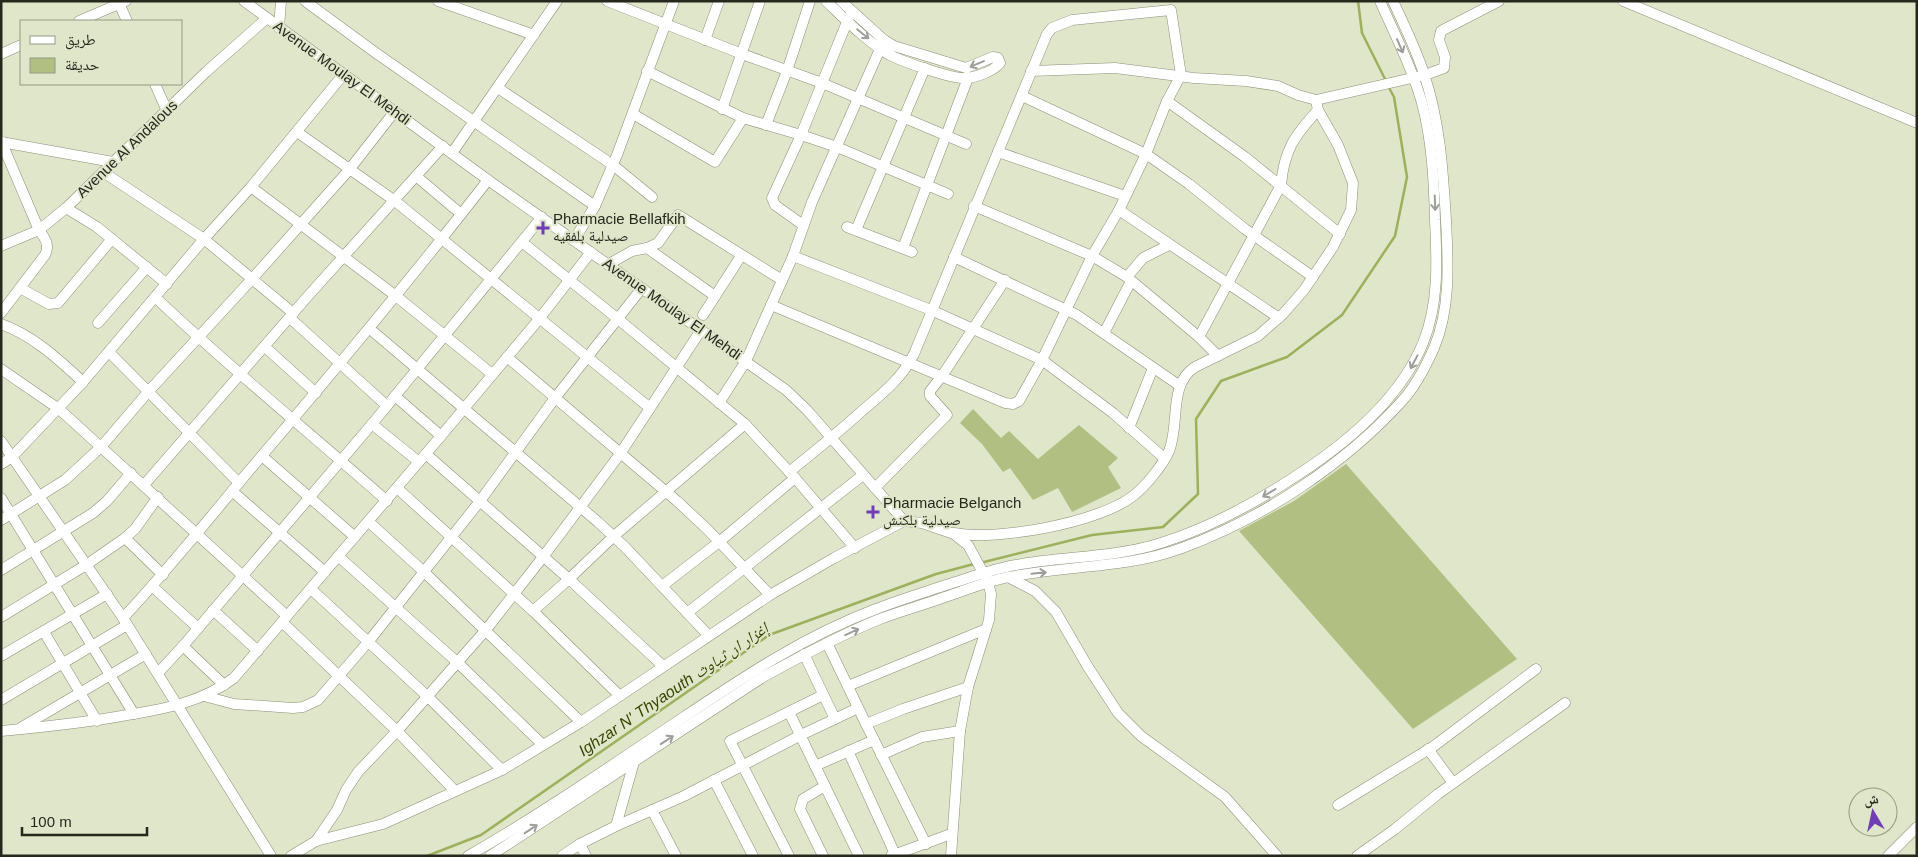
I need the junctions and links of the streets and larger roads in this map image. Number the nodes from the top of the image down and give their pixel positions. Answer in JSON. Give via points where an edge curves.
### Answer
{"nodes":[{"id":1,"x":244,"y":1,"type":"edge"},
{"id":2,"x":281,"y":1,"type":"edge"},
{"id":3,"x":305,"y":1,"type":"edge"},
{"id":4,"x":438,"y":1,"type":"edge"},
{"id":5,"x":557,"y":1,"type":"edge"},
{"id":6,"x":607,"y":1,"type":"edge"},
{"id":7,"x":674,"y":1,"type":"edge"},
{"id":8,"x":719,"y":1,"type":"edge"},
{"id":9,"x":760,"y":1,"type":"edge"},
{"id":10,"x":810,"y":1,"type":"edge"},
{"id":11,"x":826,"y":1,"type":"edge"},
{"id":12,"x":841,"y":1,"type":"edge"},
{"id":13,"x":1380,"y":1,"type":"edge"},
{"id":14,"x":1393,"y":1,"type":"edge"},
{"id":15,"x":1499,"y":1,"type":"edge"},
{"id":16,"x":1623,"y":1,"type":"edge"},
{"id":17,"x":121,"y":2,"type":"edge"},
{"id":18,"x":849,"y":17,"type":"junction"},
{"id":19,"x":267,"y":18,"type":"junction"},
{"id":20,"x":81,"y":20,"type":"edge"},
{"id":21,"x":127,"y":20,"type":"edge"},
{"id":22,"x":666,"y":24,"type":"junction"},
{"id":23,"x":279,"y":28,"type":"junction"},
{"id":24,"x":534,"y":35,"type":"junction"},
{"id":25,"x":705,"y":40,"type":"junction"},
{"id":26,"x":882,"y":44,"type":"junction"},
{"id":27,"x":20,"y":45,"type":"edge"},
{"id":28,"x":1,"y":54,"type":"edge"},
{"id":29,"x":742,"y":54,"type":"junction"},
{"id":30,"x":925,"y":68,"type":"junction"},
{"id":31,"x":647,"y":71,"type":"junction"},
{"id":32,"x":787,"y":71,"type":"junction"},
{"id":33,"x":1031,"y":71,"type":"junction"},
{"id":34,"x":343,"y":75,"type":"junction"},
{"id":35,"x":1181,"y":75,"type":"junction"},
{"id":36,"x":1425,"y":75,"type":"junction"},
{"id":37,"x":968,"y":78,"type":"junction"},
{"id":38,"x":1414,"y":78,"type":"junction"},
{"id":39,"x":822,"y":83,"type":"junction"},
{"id":40,"x":155,"y":85,"type":"edge"},
{"id":41,"x":498,"y":88,"type":"junction"},
{"id":42,"x":1022,"y":96,"type":"junction"},
{"id":43,"x":859,"y":99,"type":"junction"},
{"id":44,"x":1316,"y":100,"type":"junction"},
{"id":45,"x":1167,"y":101,"type":"junction"},
{"id":46,"x":722,"y":109,"type":"junction"},
{"id":47,"x":1318,"y":110,"type":"junction"},
{"id":48,"x":167,"y":111,"type":"junction"},
{"id":49,"x":395,"y":111,"type":"junction"},
{"id":50,"x":633,"y":114,"type":"junction"},
{"id":51,"x":903,"y":117,"type":"junction"},
{"id":52,"x":743,"y":118,"type":"junction"},
{"id":53,"x":475,"y":122,"type":"junction"},
{"id":54,"x":1917,"y":123,"type":"edge"},
{"id":55,"x":766,"y":125,"type":"junction"},
{"id":56,"x":297,"y":132,"type":"junction"},
{"id":57,"x":801,"y":135,"type":"junction"},
{"id":58,"x":946,"y":135,"type":"junction"},
{"id":59,"x":1,"y":141,"type":"edge"},
{"id":60,"x":966,"y":144,"type":"dead end"},
{"id":61,"x":443,"y":146,"type":"junction"},
{"id":62,"x":837,"y":147,"type":"junction"},
{"id":63,"x":998,"y":152,"type":"junction"},
{"id":64,"x":452,"y":153,"type":"junction"},
{"id":65,"x":1146,"y":154,"type":"junction"},
{"id":66,"x":113,"y":162,"type":"junction"},
{"id":67,"x":613,"y":165,"type":"junction"},
{"id":68,"x":884,"y":167,"type":"junction"},
{"id":69,"x":349,"y":170,"type":"junction"},
{"id":70,"x":103,"y":172,"type":"junction"},
{"id":71,"x":416,"y":176,"type":"junction"},
{"id":72,"x":488,"y":180,"type":"junction"},
{"id":73,"x":928,"y":184,"type":"junction"},
{"id":74,"x":1282,"y":185,"type":"junction"},
{"id":75,"x":251,"y":188,"type":"junction"},
{"id":76,"x":948,"y":194,"type":"dead end"},
{"id":77,"x":1125,"y":196,"type":"junction"},
{"id":78,"x":652,"y":197,"type":"dead end"},
{"id":79,"x":395,"y":201,"type":"junction"},
{"id":80,"x":595,"y":206,"type":"junction"},
{"id":81,"x":974,"y":206,"type":"junction"},
{"id":82,"x":66,"y":208,"type":"junction"},
{"id":83,"x":1119,"y":210,"type":"junction"},
{"id":84,"x":461,"y":214,"type":"junction"},
{"id":85,"x":542,"y":216,"type":"junction"},
{"id":86,"x":301,"y":224,"type":"junction"},
{"id":87,"x":803,"y":224,"type":"junction"},
{"id":88,"x":39,"y":230,"type":"junction"},
{"id":89,"x":1340,"y":234,"type":"junction"},
{"id":90,"x":1255,"y":235,"type":"junction"},
{"id":91,"x":112,"y":239,"type":"junction"},
{"id":92,"x":204,"y":239,"type":"junction"},
{"id":93,"x":442,"y":240,"type":"junction"},
{"id":94,"x":574,"y":240,"type":"junction"},
{"id":95,"x":522,"y":242,"type":"junction"},
{"id":96,"x":1169,"y":245,"type":"junction"},
{"id":97,"x":1,"y":246,"type":"edge"},
{"id":98,"x":647,"y":248,"type":"junction"},
{"id":99,"x":590,"y":252,"type":"junction"},
{"id":100,"x":741,"y":256,"type":"junction"},
{"id":101,"x":793,"y":256,"type":"junction"},
{"id":102,"x":1092,"y":256,"type":"junction"},
{"id":103,"x":343,"y":257,"type":"junction"},
{"id":104,"x":954,"y":257,"type":"junction"},
{"id":105,"x":609,"y":264,"type":"junction"},
{"id":106,"x":147,"y":267,"type":"junction"},
{"id":107,"x":1313,"y":277,"type":"junction"},
{"id":108,"x":252,"y":279,"type":"junction"},
{"id":109,"x":492,"y":279,"type":"junction"},
{"id":110,"x":1129,"y":279,"type":"junction"},
{"id":111,"x":782,"y":280,"type":"junction"},
{"id":112,"x":1005,"y":280,"type":"junction"},
{"id":113,"x":569,"y":281,"type":"junction"},
{"id":114,"x":167,"y":284,"type":"junction"},
{"id":115,"x":1227,"y":284,"type":"junction"},
{"id":116,"x":20,"y":288,"type":"junction"},
{"id":117,"x":642,"y":288,"type":"junction"},
{"id":118,"x":396,"y":296,"type":"junction"},
{"id":119,"x":715,"y":296,"type":"junction"},
{"id":120,"x":156,"y":298,"type":"junction"},
{"id":121,"x":771,"y":305,"type":"junction"},
{"id":122,"x":1068,"y":309,"type":"junction"},
{"id":123,"x":932,"y":310,"type":"junction"},
{"id":124,"x":1,"y":314,"type":"edge"},
{"id":125,"x":703,"y":315,"type":"dead end"},
{"id":126,"x":292,"y":316,"type":"junction"},
{"id":127,"x":540,"y":318,"type":"junction"},
{"id":128,"x":1279,"y":318,"type":"junction"},
{"id":129,"x":618,"y":319,"type":"junction"},
{"id":130,"x":98,"y":323,"type":"dead end"},
{"id":131,"x":1,"y":324,"type":"edge"},
{"id":132,"x":370,"y":329,"type":"junction"},
{"id":133,"x":701,"y":330,"type":"junction"},
{"id":134,"x":973,"y":330,"type":"junction"},
{"id":135,"x":1104,"y":333,"type":"junction"},
{"id":136,"x":444,"y":335,"type":"junction"},
{"id":137,"x":1199,"y":337,"type":"junction"},
{"id":138,"x":198,"y":338,"type":"junction"},
{"id":139,"x":265,"y":347,"type":"junction"},
{"id":140,"x":109,"y":352,"type":"junction"},
{"id":141,"x":1218,"y":356,"type":"junction"},
{"id":142,"x":507,"y":357,"type":"junction"},
{"id":143,"x":587,"y":359,"type":"junction"},
{"id":144,"x":1042,"y":360,"type":"junction"},
{"id":145,"x":746,"y":362,"type":"junction"},
{"id":146,"x":910,"y":362,"type":"junction"},
{"id":147,"x":340,"y":364,"type":"junction"},
{"id":148,"x":418,"y":368,"type":"junction"},
{"id":149,"x":1153,"y":368,"type":"junction"},
{"id":150,"x":1,"y":369,"type":"edge"},
{"id":151,"x":676,"y":369,"type":"junction"},
{"id":152,"x":492,"y":374,"type":"junction"},
{"id":153,"x":240,"y":375,"type":"junction"},
{"id":154,"x":942,"y":376,"type":"junction"},
{"id":155,"x":83,"y":382,"type":"junction"},
{"id":156,"x":1180,"y":386,"type":"junction"},
{"id":157,"x":148,"y":392,"type":"junction"},
{"id":158,"x":316,"y":392,"type":"junction"},
{"id":159,"x":395,"y":396,"type":"junction"},
{"id":160,"x":555,"y":398,"type":"junction"},
{"id":161,"x":719,"y":403,"type":"junction"},
{"id":162,"x":387,"y":406,"type":"junction"},
{"id":163,"x":465,"y":408,"type":"junction"},
{"id":164,"x":650,"y":408,"type":"junction"},
{"id":165,"x":59,"y":409,"type":"junction"},
{"id":166,"x":294,"y":418,"type":"junction"},
{"id":167,"x":372,"y":424,"type":"junction"},
{"id":168,"x":745,"y":424,"type":"junction"},
{"id":169,"x":1129,"y":428,"type":"junction"},
{"id":170,"x":189,"y":434,"type":"junction"},
{"id":171,"x":441,"y":436,"type":"junction"},
{"id":172,"x":831,"y":438,"type":"junction"},
{"id":173,"x":1,"y":441,"type":"edge"},
{"id":174,"x":101,"y":447,"type":"junction"},
{"id":175,"x":517,"y":451,"type":"junction"},
{"id":176,"x":620,"y":454,"type":"junction"},
{"id":177,"x":262,"y":456,"type":"junction"},
{"id":178,"x":12,"y":457,"type":"junction"},
{"id":179,"x":422,"y":458,"type":"junction"},
{"id":180,"x":1164,"y":458,"type":"junction"},
{"id":181,"x":341,"y":460,"type":"junction"},
{"id":182,"x":1,"y":464,"type":"edge"},
{"id":183,"x":131,"y":473,"type":"junction"},
{"id":184,"x":792,"y":475,"type":"junction"},
{"id":185,"x":863,"y":475,"type":"junction"},
{"id":186,"x":1285,"y":483,"type":"junction"},
{"id":187,"x":144,"y":485,"type":"junction"},
{"id":188,"x":235,"y":487,"type":"junction"},
{"id":189,"x":397,"y":488,"type":"junction"},
{"id":190,"x":875,"y":488,"type":"junction"},
{"id":191,"x":666,"y":492,"type":"junction"},
{"id":192,"x":1292,"y":492,"type":"junction"},
{"id":193,"x":39,"y":497,"type":"junction"},
{"id":194,"x":158,"y":497,"type":"junction"},
{"id":195,"x":1,"y":498,"type":"edge"},
{"id":196,"x":310,"y":498,"type":"junction"},
{"id":197,"x":387,"y":501,"type":"junction"},
{"id":198,"x":480,"y":501,"type":"junction"},
{"id":199,"x":580,"y":506,"type":"junction"},
{"id":200,"x":821,"y":508,"type":"junction"},
{"id":201,"x":11,"y":514,"type":"junction"},
{"id":202,"x":1,"y":520,"type":"edge"},
{"id":203,"x":904,"y":521,"type":"junction"},
{"id":204,"x":368,"y":522,"type":"junction"},
{"id":205,"x":1208,"y":524,"type":"junction"},
{"id":206,"x":946,"y":531,"type":"junction"},
{"id":207,"x":63,"y":532,"type":"junction"},
{"id":208,"x":279,"y":533,"type":"junction"},
{"id":209,"x":198,"y":534,"type":"junction"},
{"id":210,"x":1213,"y":535,"type":"junction"},
{"id":211,"x":614,"y":536,"type":"junction"},
{"id":212,"x":355,"y":537,"type":"junction"},
{"id":213,"x":452,"y":537,"type":"junction"},
{"id":214,"x":125,"y":538,"type":"junction"},
{"id":215,"x":719,"y":542,"type":"junction"},
{"id":216,"x":855,"y":548,"type":"junction"},
{"id":217,"x":34,"y":551,"type":"junction"},
{"id":218,"x":338,"y":556,"type":"junction"},
{"id":219,"x":543,"y":557,"type":"junction"},
{"id":220,"x":86,"y":565,"type":"junction"},
{"id":221,"x":745,"y":569,"type":"junction"},
{"id":222,"x":997,"y":569,"type":"junction"},
{"id":223,"x":1,"y":570,"type":"edge"},
{"id":224,"x":325,"y":572,"type":"junction"},
{"id":225,"x":424,"y":572,"type":"junction"},
{"id":226,"x":984,"y":574,"type":"junction"},
{"id":227,"x":163,"y":575,"type":"junction"},
{"id":228,"x":242,"y":575,"type":"junction"},
{"id":229,"x":1008,"y":577,"type":"junction"},
{"id":230,"x":568,"y":580,"type":"junction"},
{"id":231,"x":55,"y":584,"type":"junction"},
{"id":232,"x":662,"y":586,"type":"junction"},
{"id":233,"x":152,"y":587,"type":"junction"},
{"id":234,"x":311,"y":590,"type":"junction"},
{"id":235,"x":107,"y":594,"type":"junction"},
{"id":236,"x":514,"y":594,"type":"junction"},
{"id":237,"x":770,"y":595,"type":"junction"},
{"id":238,"x":396,"y":607,"type":"junction"},
{"id":239,"x":213,"y":610,"type":"junction"},
{"id":240,"x":533,"y":611,"type":"junction"},
{"id":241,"x":688,"y":613,"type":"junction"},
{"id":242,"x":74,"y":614,"type":"junction"},
{"id":243,"x":1,"y":617,"type":"edge"},
{"id":244,"x":285,"y":619,"type":"junction"},
{"id":245,"x":125,"y":622,"type":"junction"},
{"id":246,"x":198,"y":628,"type":"junction"},
{"id":247,"x":986,"y":629,"type":"junction"},
{"id":248,"x":485,"y":631,"type":"junction"},
{"id":249,"x":44,"y":632,"type":"junction"},
{"id":250,"x":708,"y":635,"type":"junction"},
{"id":251,"x":368,"y":641,"type":"junction"},
{"id":252,"x":827,"y":643,"type":"junction"},
{"id":253,"x":93,"y":646,"type":"junction"},
{"id":254,"x":183,"y":646,"type":"junction"},
{"id":255,"x":258,"y":651,"type":"junction"},
{"id":256,"x":146,"y":654,"type":"junction"},
{"id":257,"x":804,"y":654,"type":"junction"},
{"id":258,"x":1,"y":656,"type":"edge"},
{"id":259,"x":458,"y":662,"type":"junction"},
{"id":260,"x":63,"y":664,"type":"junction"},
{"id":261,"x":663,"y":666,"type":"junction"},
{"id":262,"x":1536,"y":669,"type":"dead end"},
{"id":263,"x":158,"y":673,"type":"junction"},
{"id":264,"x":110,"y":674,"type":"junction"},
{"id":265,"x":340,"y":675,"type":"junction"},
{"id":266,"x":224,"y":685,"type":"junction"},
{"id":267,"x":848,"y":686,"type":"junction"},
{"id":268,"x":968,"y":687,"type":"junction"},
{"id":269,"x":80,"y":692,"type":"junction"},
{"id":270,"x":823,"y":695,"type":"junction"},
{"id":271,"x":204,"y":696,"type":"junction"},
{"id":272,"x":427,"y":696,"type":"junction"},
{"id":273,"x":620,"y":696,"type":"junction"},
{"id":274,"x":1,"y":700,"type":"edge"},
{"id":275,"x":1565,"y":703,"type":"dead end"},
{"id":276,"x":178,"y":706,"type":"junction"},
{"id":277,"x":858,"y":708,"type":"junction"},
{"id":278,"x":789,"y":712,"type":"junction"},
{"id":279,"x":134,"y":714,"type":"junction"},
{"id":280,"x":835,"y":719,"type":"junction"},
{"id":281,"x":97,"y":721,"type":"junction"},
{"id":282,"x":581,"y":722,"type":"junction"},
{"id":283,"x":866,"y":724,"type":"junction"},
{"id":284,"x":18,"y":729,"type":"junction"},
{"id":285,"x":1,"y":731,"type":"edge"},
{"id":286,"x":397,"y":731,"type":"junction"},
{"id":287,"x":960,"y":731,"type":"junction"},
{"id":288,"x":801,"y":735,"type":"junction"},
{"id":289,"x":874,"y":740,"type":"junction"},
{"id":290,"x":544,"y":745,"type":"junction"},
{"id":291,"x":1428,"y":749,"type":"junction"},
{"id":292,"x":848,"y":751,"type":"junction"},
{"id":293,"x":881,"y":755,"type":"junction"},
{"id":294,"x":634,"y":762,"type":"junction"},
{"id":295,"x":743,"y":765,"type":"junction"},
{"id":296,"x":815,"y":766,"type":"junction"},
{"id":297,"x":502,"y":770,"type":"junction"},
{"id":298,"x":714,"y":780,"type":"junction"},
{"id":299,"x":1453,"y":783,"type":"junction"},
{"id":300,"x":825,"y":786,"type":"junction"},
{"id":301,"x":455,"y":792,"type":"junction"},
{"id":302,"x":1338,"y":805,"type":"dead end"},
{"id":303,"x":652,"y":810,"type":"junction"},
{"id":304,"x":616,"y":826,"type":"junction"},
{"id":305,"x":1917,"y":828,"type":"edge"},
{"id":306,"x":951,"y":834,"type":"junction"},
{"id":307,"x":316,"y":841,"type":"junction"},
{"id":308,"x":580,"y":844,"type":"junction"},
{"id":309,"x":926,"y":844,"type":"junction"},
{"id":310,"x":893,"y":855,"type":"edge"},
{"id":311,"x":271,"y":856,"type":"edge"},
{"id":312,"x":292,"y":856,"type":"edge"},
{"id":313,"x":468,"y":856,"type":"edge"},
{"id":314,"x":490,"y":856,"type":"edge"},
{"id":315,"x":562,"y":856,"type":"edge"},
{"id":316,"x":586,"y":856,"type":"edge"},
{"id":317,"x":676,"y":856,"type":"edge"},
{"id":318,"x":753,"y":856,"type":"edge"},
{"id":319,"x":789,"y":856,"type":"edge"},
{"id":320,"x":823,"y":856,"type":"edge"},
{"id":321,"x":859,"y":856,"type":"edge"},
{"id":322,"x":951,"y":856,"type":"edge"},
{"id":323,"x":1277,"y":856,"type":"edge"},
{"id":324,"x":1357,"y":856,"type":"edge"},
{"id":325,"x":1888,"y":856,"type":"edge"}],
"edges":[{"from":1,"to":19,"type":"street","name":"Avenue Moulay El Mehdi"},
{"from":2,"to":23,"type":"street"},
{"from":3,"to":53,"type":"street"},
{"from":4,"to":24,"type":"street"},
{"from":5,"to":24,"type":"street"},
{"from":6,"to":22,"type":"street"},
{"from":7,"to":22,"type":"street"},
{"from":8,"to":25,"type":"street"},
{"from":9,"to":29,"type":"street"},
{"from":10,"to":32,"type":"street"},
{"from":11,"to":18,"type":"street"},
{"from":12,"to":18,"type":"street"},
{"from":13,"to":38,"type":"street","one_way":true},
{"from":14,"to":36,"type":"street"},
{"from":15,"to":36,"type":"street","via":[[1441,31],[1439,40],[1445,57],[1444,68]]},
{"from":16,"to":54,"type":"street"},
{"from":17,"to":20,"type":"street"},
{"from":17,"to":21,"type":"street"},
{"from":18,"to":26,"type":"street"},
{"from":18,"to":39,"type":"street"},
{"from":19,"to":23,"type":"street","name":"Avenue Moulay El Mehdi"},
{"from":19,"to":48,"type":"street","name":"Avenue Al Andalous"},
{"from":22,"to":25,"type":"street"},
{"from":22,"to":31,"type":"street"},
{"from":23,"to":34,"type":"street","name":"Avenue Moulay El Mehdi"},
{"from":24,"to":41,"type":"street"},
{"from":25,"to":29,"type":"street"},
{"from":26,"to":30,"type":"street","via":[[895,57]]},
{"from":37,"to":26,"type":"street","one_way":true,"via":[[996,67],[1000,63],[998,58],[966,68]]},
{"from":26,"to":43,"type":"street"},
{"from":27,"to":28,"type":"street"},
{"from":29,"to":32,"type":"street"},
{"from":29,"to":46,"type":"street"},
{"from":30,"to":37,"type":"street"},
{"from":30,"to":51,"type":"street"},
{"from":31,"to":46,"type":"street"},
{"from":31,"to":50,"type":"street"},
{"from":32,"to":39,"type":"street"},
{"from":32,"to":55,"type":"street"},
{"from":33,"to":35,"type":"street","via":[[1115,68]]},
{"from":33,"to":35,"type":"street","via":[[1047,34],[1062,22],[1171,10]]},
{"from":33,"to":42,"type":"street"},
{"from":34,"to":49,"type":"street","name":"Avenue Moulay El Mehdi"},
{"from":34,"to":56,"type":"street"},
{"from":35,"to":44,"type":"street","via":[[1278,86]]},
{"from":35,"to":45,"type":"street"},
{"from":36,"to":38,"type":"street"},
{"from":36,"to":192,"type":"street","via":[[1444,180],[1447,251],[1442,324],[1423,369],[1403,400],[1347,452]]},
{"from":37,"to":58,"type":"street"},
{"from":38,"to":44,"type":"street"},
{"from":38,"to":186,"type":"street","one_way":true,"via":[[1423,107],[1434,180],[1436,274],[1431,322],[1396,391],[1344,441]]},
{"from":39,"to":43,"type":"street"},
{"from":39,"to":57,"type":"street"},
{"from":40,"to":48,"type":"street"},
{"from":41,"to":53,"type":"street"},
{"from":41,"to":67,"type":"street"},
{"from":42,"to":63,"type":"street"},
{"from":42,"to":65,"type":"street"},
{"from":43,"to":51,"type":"street"},
{"from":43,"to":62,"type":"street"},
{"from":44,"to":47,"type":"street"},
{"from":45,"to":65,"type":"street"},
{"from":45,"to":74,"type":"street"},
{"from":46,"to":52,"type":"street"},
{"from":47,"to":74,"type":"street","via":[[1298,132],[1283,164]]},
{"from":47,"to":89,"type":"street","via":[[1338,145],[1353,184],[1350,210]]},
{"from":48,"to":66,"type":"street","name":"Avenue Al Andalous"},
{"from":49,"to":61,"type":"street","name":"Avenue Moulay El Mehdi"},
{"from":49,"to":69,"type":"street"},
{"from":50,"to":52,"type":"street","via":[[715,162]]},
{"from":50,"to":67,"type":"street"},
{"from":51,"to":58,"type":"street"},
{"from":51,"to":68,"type":"street"},
{"from":52,"to":55,"type":"street"},
{"from":53,"to":64,"type":"street"},
{"from":53,"to":80,"type":"street"},
{"from":55,"to":57,"type":"street"},
{"from":56,"to":69,"type":"street"},
{"from":56,"to":75,"type":"street"},
{"from":57,"to":62,"type":"street"},
{"from":57,"to":87,"type":"street","via":[[772,198],[775,205]]},
{"from":58,"to":60,"type":"street"},
{"from":58,"to":73,"type":"street"},
{"from":59,"to":66,"type":"street"},
{"from":59,"to":88,"type":"street"},
{"from":61,"to":64,"type":"street","name":"Avenue Moulay El Mehdi"},
{"from":61,"to":71,"type":"street"},
{"from":62,"to":68,"type":"street"},
{"from":62,"to":87,"type":"street"},
{"from":63,"to":77,"type":"street"},
{"from":63,"to":81,"type":"street"},
{"from":64,"to":72,"type":"street","name":"Avenue Moulay El Mehdi"},
{"from":65,"to":77,"type":"street"},
{"from":65,"to":90,"type":"street"},
{"from":66,"to":70,"type":"street","name":"Avenue Al Andalous"},
{"from":67,"to":78,"type":"street"},
{"from":67,"to":80,"type":"street"},
{"from":68,"to":73,"type":"street"},
{"from":68,"to":73,"type":"street","via":[[852,228],[908,250]]},
{"from":69,"to":79,"type":"street"},
{"from":69,"to":86,"type":"street"},
{"from":70,"to":82,"type":"street","name":"Avenue Al Andalous"},
{"from":70,"to":92,"type":"street"},
{"from":71,"to":79,"type":"street"},
{"from":71,"to":84,"type":"street"},
{"from":72,"to":84,"type":"street"},
{"from":72,"to":85,"type":"street","name":"Avenue Moulay El Mehdi"},
{"from":73,"to":76,"type":"street"},
{"from":74,"to":89,"type":"street"},
{"from":74,"to":90,"type":"street"},
{"from":75,"to":86,"type":"street"},
{"from":75,"to":92,"type":"street"},
{"from":77,"to":83,"type":"street"},
{"from":79,"to":93,"type":"street"},
{"from":79,"to":103,"type":"street"},
{"from":80,"to":94,"type":"street"},
{"from":81,"to":102,"type":"street"},
{"from":81,"to":104,"type":"street"},
{"from":82,"to":88,"type":"street","name":"Avenue Al Andalous"},
{"from":82,"to":91,"type":"street"},
{"from":83,"to":96,"type":"street"},
{"from":83,"to":102,"type":"street"},
{"from":84,"to":93,"type":"street"},
{"from":85,"to":94,"type":"street","name":"Avenue Moulay El Mehdi"},
{"from":85,"to":95,"type":"street"},
{"from":86,"to":103,"type":"street"},
{"from":86,"to":108,"type":"street"},
{"from":87,"to":101,"type":"street"},
{"from":88,"to":97,"type":"street","name":"Avenue Al Andalous"},
{"from":88,"to":116,"type":"street","via":[[47,243],[47,251]]},
{"from":89,"to":107,"type":"street"},
{"from":90,"to":107,"type":"street"},
{"from":90,"to":115,"type":"street"},
{"from":91,"to":106,"type":"street"},
{"from":91,"to":116,"type":"street","via":[[58,304],[47,303]]},
{"from":92,"to":108,"type":"street"},
{"from":92,"to":114,"type":"street"},
{"from":93,"to":109,"type":"street"},
{"from":93,"to":118,"type":"street"},
{"from":94,"to":99,"type":"street","name":"Avenue Moulay El Mehdi"},
{"from":95,"to":109,"type":"street"},
{"from":95,"to":113,"type":"street"},
{"from":96,"to":110,"type":"street","via":[[1143,258]]},
{"from":96,"to":115,"type":"street"},
{"from":98,"to":100,"type":"street","via":[[658,243],[678,215]]},
{"from":98,"to":105,"type":"street","via":[[632,251]]},
{"from":98,"to":119,"type":"street"},
{"from":99,"to":105,"type":"street","name":"Avenue Moulay El Mehdi"},
{"from":99,"to":113,"type":"street"},
{"from":100,"to":111,"type":"street"},
{"from":100,"to":119,"type":"street"},
{"from":101,"to":111,"type":"street"},
{"from":101,"to":123,"type":"street"},
{"from":102,"to":110,"type":"street"},
{"from":102,"to":122,"type":"street"},
{"from":103,"to":118,"type":"street"},
{"from":103,"to":126,"type":"street"},
{"from":104,"to":112,"type":"street"},
{"from":104,"to":123,"type":"street"},
{"from":105,"to":117,"type":"street","name":"Avenue Moulay El Mehdi"},
{"from":106,"to":114,"type":"street"},
{"from":106,"to":130,"type":"street"},
{"from":107,"to":128,"type":"street"},
{"from":108,"to":126,"type":"street"},
{"from":108,"to":138,"type":"street"},
{"from":109,"to":127,"type":"street"},
{"from":109,"to":136,"type":"street"},
{"from":110,"to":135,"type":"street"},
{"from":110,"to":137,"type":"street"},
{"from":111,"to":121,"type":"street"},
{"from":112,"to":122,"type":"street"},
{"from":112,"to":134,"type":"street"},
{"from":113,"to":127,"type":"street"},
{"from":113,"to":129,"type":"street"},
{"from":114,"to":120,"type":"street"},
{"from":115,"to":128,"type":"street"},
{"from":115,"to":137,"type":"street"},
{"from":116,"to":124,"type":"street"},
{"from":117,"to":129,"type":"street"},
{"from":117,"to":133,"type":"street","name":"Avenue Moulay El Mehdi"},
{"from":118,"to":132,"type":"street"},
{"from":118,"to":136,"type":"street"},
{"from":119,"to":125,"type":"street"},
{"from":120,"to":138,"type":"street"},
{"from":120,"to":140,"type":"street"},
{"from":121,"to":145,"type":"street"},
{"from":121,"to":146,"type":"street"},
{"from":122,"to":135,"type":"street"},
{"from":122,"to":144,"type":"street"},
{"from":123,"to":134,"type":"street"},
{"from":123,"to":146,"type":"street"},
{"from":126,"to":139,"type":"street"},
{"from":126,"to":147,"type":"street"},
{"from":127,"to":142,"type":"street"},
{"from":127,"to":143,"type":"street"},
{"from":128,"to":141,"type":"street","via":[[1258,336]]},
{"from":129,"to":143,"type":"street"},
{"from":129,"to":151,"type":"street"},
{"from":131,"to":155,"type":"street","via":[[44,347]]},
{"from":132,"to":147,"type":"street"},
{"from":132,"to":148,"type":"street"},
{"from":133,"to":145,"type":"street","name":"Avenue Moulay El Mehdi"},
{"from":133,"to":151,"type":"street"},
{"from":134,"to":144,"type":"street"},
{"from":134,"to":154,"type":"street"},
{"from":135,"to":149,"type":"street"},
{"from":136,"to":148,"type":"street"},
{"from":136,"to":152,"type":"street"},
{"from":137,"to":141,"type":"street"},
{"from":138,"to":153,"type":"street"},
{"from":138,"to":157,"type":"street"},
{"from":139,"to":153,"type":"street"},
{"from":139,"to":158,"type":"street"},
{"from":140,"to":155,"type":"street"},
{"from":140,"to":157,"type":"street"},
{"from":141,"to":156,"type":"street","via":[[1190,371]]},
{"from":142,"to":152,"type":"street"},
{"from":142,"to":160,"type":"street"},
{"from":143,"to":160,"type":"street"},
{"from":143,"to":164,"type":"street"},
{"from":144,"to":154,"type":"street","via":[[1021,399],[1013,404]]},
{"from":144,"to":169,"type":"street"},
{"from":145,"to":161,"type":"street"},
{"from":145,"to":172,"type":"street","name":"Avenue Moulay El Mehdi","via":[[786,390]]},
{"from":146,"to":154,"type":"street"},
{"from":146,"to":172,"type":"street","via":[[893,384]]},
{"from":147,"to":158,"type":"street"},
{"from":147,"to":162,"type":"street"},
{"from":148,"to":159,"type":"street"},
{"from":148,"to":163,"type":"street"},
{"from":149,"to":156,"type":"street"},
{"from":149,"to":169,"type":"street"},
{"from":150,"to":165,"type":"street"},
{"from":151,"to":161,"type":"street"},
{"from":151,"to":164,"type":"street"},
{"from":152,"to":163,"type":"street"},
{"from":153,"to":166,"type":"street"},
{"from":153,"to":170,"type":"street"},
{"from":154,"to":190,"type":"street","via":[[929,394],[947,415]]},
{"from":155,"to":165,"type":"street"},
{"from":156,"to":180,"type":"street","via":[[1175,428],[1169,452]]},
{"from":157,"to":170,"type":"street"},
{"from":157,"to":174,"type":"street"},
{"from":158,"to":166,"type":"street"},
{"from":159,"to":162,"type":"street"},
{"from":159,"to":171,"type":"street"},
{"from":160,"to":175,"type":"street"},
{"from":160,"to":176,"type":"street"},
{"from":161,"to":168,"type":"street"},
{"from":162,"to":167,"type":"street"},
{"from":163,"to":171,"type":"street"},
{"from":163,"to":175,"type":"street"},
{"from":164,"to":176,"type":"street"},
{"from":165,"to":174,"type":"street"},
{"from":165,"to":178,"type":"street"},
{"from":166,"to":177,"type":"street"},
{"from":166,"to":181,"type":"street"},
{"from":167,"to":179,"type":"street"},
{"from":167,"to":181,"type":"street"},
{"from":168,"to":184,"type":"street"},
{"from":168,"to":191,"type":"street"},
{"from":169,"to":180,"type":"street"},
{"from":170,"to":187,"type":"street"},
{"from":170,"to":188,"type":"street"},
{"from":171,"to":179,"type":"street"},
{"from":172,"to":184,"type":"street"},
{"from":172,"to":185,"type":"street","name":"Avenue Moulay El Mehdi"},
{"from":173,"to":178,"type":"street"},
{"from":174,"to":183,"type":"street"},
{"from":174,"to":193,"type":"street","via":[[65,480]]},
{"from":175,"to":198,"type":"street"},
{"from":175,"to":199,"type":"street"},
{"from":176,"to":191,"type":"street"},
{"from":176,"to":199,"type":"street"},
{"from":177,"to":188,"type":"street"},
{"from":177,"to":196,"type":"street"},
{"from":178,"to":182,"type":"street"},
{"from":178,"to":193,"type":"street"},
{"from":179,"to":189,"type":"street"},
{"from":179,"to":198,"type":"street"},
{"from":180,"to":206,"type":"street","via":[[1133,496],[1090,516],[1012,533],[966,535]]},
{"from":181,"to":196,"type":"street"},
{"from":181,"to":197,"type":"street"},
{"from":183,"to":187,"type":"street"},
{"from":183,"to":207,"type":"street","via":[[108,501]]},
{"from":184,"to":200,"type":"street"},
{"from":184,"to":215,"type":"street"},
{"from":185,"to":190,"type":"street","name":"Avenue Moulay El Mehdi"},
{"from":185,"to":200,"type":"street"},
{"from":186,"to":192,"type":"street"},
{"from":186,"to":205,"type":"street","one_way":true},
{"from":187,"to":194,"type":"street"},
{"from":188,"to":208,"type":"street"},
{"from":188,"to":209,"type":"street"},
{"from":189,"to":197,"type":"street"},
{"from":189,"to":213,"type":"street"},
{"from":190,"to":203,"type":"street","name":"Avenue Moulay El Mehdi"},
{"from":191,"to":211,"type":"street"},
{"from":191,"to":215,"type":"street"},
{"from":192,"to":210,"type":"street"},
{"from":193,"to":201,"type":"street"},
{"from":193,"to":207,"type":"street"},
{"from":194,"to":209,"type":"street"},
{"from":194,"to":214,"type":"street"},
{"from":195,"to":201,"type":"street"},
{"from":196,"to":208,"type":"street"},
{"from":196,"to":212,"type":"street"},
{"from":197,"to":204,"type":"street"},
{"from":198,"to":213,"type":"street"},
{"from":198,"to":219,"type":"street"},
{"from":199,"to":211,"type":"street"},
{"from":199,"to":219,"type":"street"},
{"from":200,"to":216,"type":"street"},
{"from":200,"to":221,"type":"street"},
{"from":201,"to":202,"type":"street"},
{"from":201,"to":217,"type":"street"},
{"from":203,"to":206,"type":"street"},
{"from":203,"to":216,"type":"street"},
{"from":204,"to":212,"type":"street"},
{"from":204,"to":225,"type":"street"},
{"from":205,"to":210,"type":"street"},
{"from":205,"to":222,"type":"street","via":[[1139,550]]},
{"from":206,"to":226,"type":"street","via":[[968,545]]},
{"from":207,"to":217,"type":"street"},
{"from":207,"to":220,"type":"street"},
{"from":208,"to":224,"type":"street"},
{"from":208,"to":228,"type":"street"},
{"from":209,"to":227,"type":"street"},
{"from":209,"to":228,"type":"street"},
{"from":229,"to":210,"type":"street","one_way":true,"via":[[1115,565],[1183,548]]},
{"from":211,"to":230,"type":"street"},
{"from":211,"to":232,"type":"street"},
{"from":212,"to":218,"type":"street"},
{"from":213,"to":225,"type":"street"},
{"from":213,"to":236,"type":"street"},
{"from":214,"to":220,"type":"street"},
{"from":214,"to":227,"type":"street"},
{"from":215,"to":221,"type":"street"},
{"from":215,"to":232,"type":"street"},
{"from":216,"to":237,"type":"street"},
{"from":217,"to":223,"type":"street"},
{"from":217,"to":231,"type":"street"},
{"from":218,"to":224,"type":"street"},
{"from":218,"to":238,"type":"street"},
{"from":219,"to":230,"type":"street"},
{"from":219,"to":236,"type":"street"},
{"from":220,"to":231,"type":"street"},
{"from":220,"to":235,"type":"street"},
{"from":221,"to":237,"type":"street"},
{"from":221,"to":241,"type":"street"},
{"from":222,"to":226,"type":"street"},
{"from":222,"to":229,"type":"street"},
{"from":224,"to":234,"type":"street"},
{"from":225,"to":238,"type":"street"},
{"from":225,"to":248,"type":"street"},
{"from":226,"to":229,"type":"street"},
{"from":226,"to":247,"type":"street","via":[[991,600]]},
{"from":252,"to":226,"type":"street","one_way":true},
{"from":226,"to":313,"type":"street","via":[[877,609],[793,647]]},
{"from":227,"to":233,"type":"street"},
{"from":228,"to":239,"type":"street"},
{"from":228,"to":244,"type":"street"},
{"from":229,"to":323,"type":"street","via":[[1035,591],[1056,612],[1118,713],[1141,736],[1220,793]]},
{"from":230,"to":240,"type":"street"},
{"from":230,"to":261,"type":"street"},
{"from":231,"to":242,"type":"street"},
{"from":231,"to":243,"type":"street"},
{"from":232,"to":241,"type":"street"},
{"from":233,"to":245,"type":"street"},
{"from":233,"to":246,"type":"street"},
{"from":234,"to":244,"type":"street"},
{"from":234,"to":251,"type":"street"},
{"from":235,"to":242,"type":"street"},
{"from":235,"to":245,"type":"street"},
{"from":236,"to":240,"type":"street"},
{"from":236,"to":248,"type":"street"},
{"from":237,"to":250,"type":"street"},
{"from":238,"to":251,"type":"street"},
{"from":238,"to":259,"type":"street"},
{"from":239,"to":246,"type":"street"},
{"from":239,"to":255,"type":"street"},
{"from":240,"to":273,"type":"street"},
{"from":241,"to":250,"type":"street"},
{"from":242,"to":249,"type":"street"},
{"from":242,"to":253,"type":"street"},
{"from":244,"to":255,"type":"street"},
{"from":244,"to":265,"type":"street"},
{"from":245,"to":253,"type":"street"},
{"from":245,"to":256,"type":"street"},
{"from":246,"to":254,"type":"street"},
{"from":247,"to":267,"type":"street"},
{"from":247,"to":268,"type":"street"},
{"from":248,"to":259,"type":"street"},
{"from":248,"to":282,"type":"street"},
{"from":249,"to":258,"type":"street"},
{"from":249,"to":260,"type":"street"},
{"from":250,"to":261,"type":"street"},
{"from":251,"to":265,"type":"street"},
{"from":251,"to":272,"type":"street"},
{"from":252,"to":257,"type":"street"},
{"from":252,"to":267,"type":"street"},
{"from":253,"to":260,"type":"street"},
{"from":253,"to":264,"type":"street"},
{"from":254,"to":263,"type":"street"},
{"from":254,"to":266,"type":"street"},
{"from":255,"to":266,"type":"street"},
{"from":256,"to":263,"type":"street"},
{"from":256,"to":264,"type":"street"},
{"from":257,"to":270,"type":"street"},
{"from":294,"to":257,"type":"street","one_way":true},
{"from":259,"to":272,"type":"street"},
{"from":259,"to":290,"type":"street"},
{"from":260,"to":269,"type":"street"},
{"from":260,"to":274,"type":"street"},
{"from":261,"to":273,"type":"street"},
{"from":262,"to":291,"type":"street"},
{"from":263,"to":276,"type":"street"},
{"from":264,"to":269,"type":"street"},
{"from":264,"to":279,"type":"street"},
{"from":265,"to":271,"type":"street","via":[[318,700],[303,707],[234,704]]},
{"from":265,"to":286,"type":"street"},
{"from":266,"to":271,"type":"street"},
{"from":267,"to":277,"type":"street"},
{"from":268,"to":283,"type":"street"},
{"from":268,"to":287,"type":"street"},
{"from":269,"to":281,"type":"street"},
{"from":269,"to":284,"type":"street"},
{"from":270,"to":278,"type":"street"},
{"from":270,"to":280,"type":"street"},
{"from":271,"to":276,"type":"street"},
{"from":272,"to":286,"type":"street"},
{"from":272,"to":297,"type":"street"},
{"from":273,"to":282,"type":"street"},
{"from":275,"to":299,"type":"street"},
{"from":276,"to":279,"type":"street"},
{"from":276,"to":311,"type":"street"},
{"from":277,"to":280,"type":"street"},
{"from":277,"to":283,"type":"street"},
{"from":278,"to":288,"type":"street"},
{"from":278,"to":295,"type":"street","via":[[730,741]]},
{"from":279,"to":281,"type":"street"},
{"from":280,"to":288,"type":"street"},
{"from":281,"to":284,"type":"street"},
{"from":282,"to":290,"type":"street"},
{"from":283,"to":289,"type":"street"},
{"from":284,"to":285,"type":"street"},
{"from":286,"to":301,"type":"street"},
{"from":286,"to":307,"type":"street","via":[[358,772]]},
{"from":287,"to":293,"type":"street","via":[[922,737]]},
{"from":287,"to":306,"type":"street"},
{"from":288,"to":295,"type":"street"},
{"from":288,"to":296,"type":"street"},
{"from":289,"to":292,"type":"street"},
{"from":289,"to":293,"type":"street"},
{"from":290,"to":297,"type":"street"},
{"from":291,"to":299,"type":"street"},
{"from":291,"to":302,"type":"street"},
{"from":292,"to":296,"type":"street"},
{"from":292,"to":310,"type":"street"},
{"from":293,"to":309,"type":"street"},
{"from":294,"to":304,"type":"street"},
{"from":314,"to":294,"type":"street","one_way":true},
{"from":295,"to":298,"type":"street"},
{"from":295,"to":319,"type":"street"},
{"from":296,"to":300,"type":"street"},
{"from":297,"to":301,"type":"street"},
{"from":298,"to":303,"type":"street"},
{"from":298,"to":318,"type":"street"},
{"from":299,"to":324,"type":"street"},
{"from":300,"to":320,"type":"street","via":[[803,799],[800,809]]},
{"from":300,"to":321,"type":"street"},
{"from":301,"to":307,"type":"street","via":[[383,824]]},
{"from":303,"to":304,"type":"street"},
{"from":303,"to":317,"type":"street"},
{"from":304,"to":308,"type":"street"},
{"from":305,"to":325,"type":"street"},
{"from":306,"to":309,"type":"street"},
{"from":306,"to":322,"type":"street"},
{"from":307,"to":312,"type":"street"},
{"from":308,"to":315,"type":"street"},
{"from":308,"to":316,"type":"street"},
{"from":309,"to":310,"type":"street"}]}
